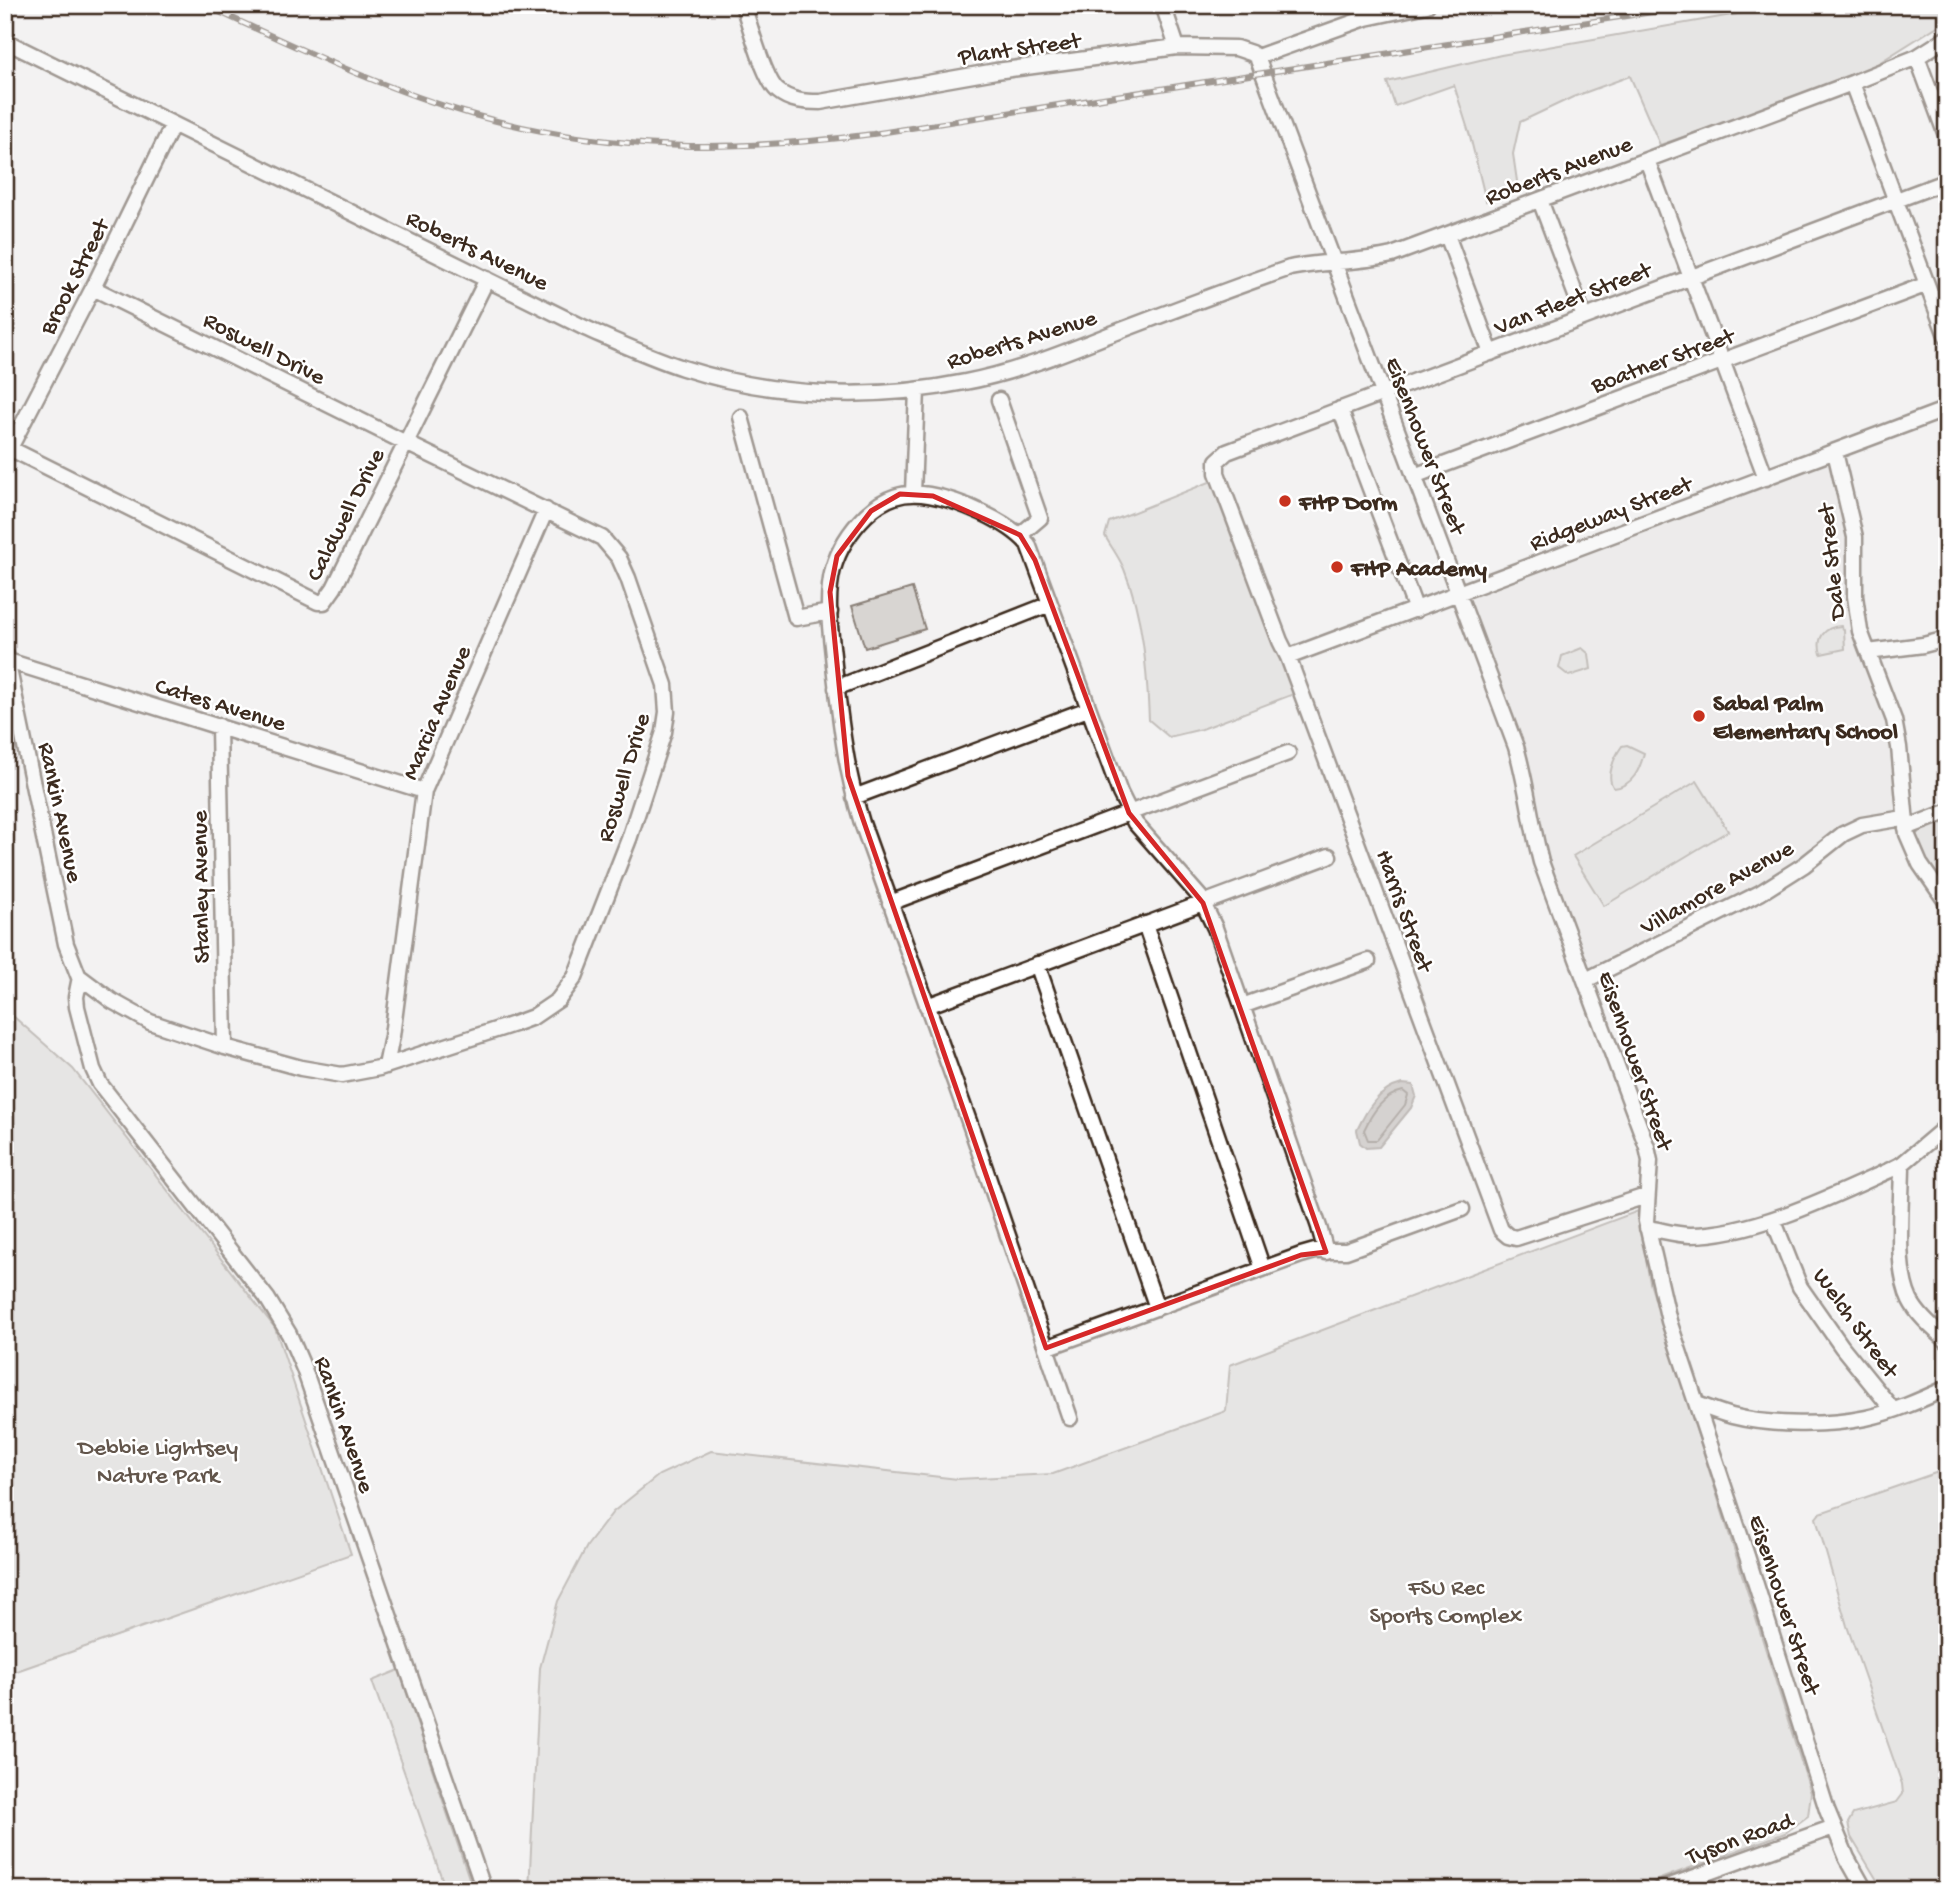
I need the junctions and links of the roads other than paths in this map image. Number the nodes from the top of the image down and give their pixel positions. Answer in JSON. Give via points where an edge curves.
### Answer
{"nodes":[{"id":1,"x":743,"y":5,"type":"edge"},
{"id":2,"x":1163,"y":5,"type":"edge"},
{"id":3,"x":1427,"y":5,"type":"edge"},
{"id":4,"x":1947,"y":38,"type":"edge"},
{"id":5,"x":5,"y":41,"type":"edge"},
{"id":6,"x":1177,"y":47,"type":"junction"},
{"id":7,"x":1257,"y":57,"type":"junction"},
{"id":8,"x":1917,"y":57,"type":"junction"},
{"id":9,"x":1852,"y":83,"type":"junction"},
{"id":10,"x":173,"y":124,"type":"junction"},
{"id":11,"x":1947,"y":138,"type":"edge"},
{"id":12,"x":1647,"y":160,"type":"junction"},
{"id":13,"x":1947,"y":181,"type":"edge"},
{"id":14,"x":1540,"y":200,"type":"junction"},
{"id":15,"x":1896,"y":200,"type":"junction"},
{"id":16,"x":1447,"y":235,"type":"junction"},
{"id":17,"x":1369,"y":260,"type":"junction"},
{"id":18,"x":1334,"y":262,"type":"junction"},
{"id":19,"x":1691,"y":276,"type":"junction"},
{"id":20,"x":487,"y":279,"type":"junction"},
{"id":21,"x":1925,"y":285,"type":"junction"},
{"id":22,"x":93,"y":288,"type":"junction"},
{"id":23,"x":1345,"y":292,"type":"junction"},
{"id":24,"x":1584,"y":317,"type":"junction"},
{"id":25,"x":1947,"y":338,"type":"edge"},
{"id":26,"x":1491,"y":353,"type":"junction"},
{"id":27,"x":1723,"y":360,"type":"junction"},
{"id":28,"x":917,"y":390,"type":"junction"},
{"id":29,"x":1383,"y":393,"type":"junction"},
{"id":30,"x":999,"y":400,"type":"dead end"},
{"id":31,"x":1340,"y":409,"type":"junction"},
{"id":32,"x":1947,"y":409,"type":"edge"},
{"id":33,"x":741,"y":417,"type":"dead end"},
{"id":34,"x":406,"y":443,"type":"junction"},
{"id":35,"x":8,"y":447,"type":"edge"},
{"id":36,"x":1835,"y":452,"type":"junction"},
{"id":37,"x":1217,"y":461,"type":"joint"},
{"id":38,"x":1414,"y":476,"type":"junction"},
{"id":39,"x":1766,"y":478,"type":"junction"},
{"id":40,"x":913,"y":493,"type":"junction"},
{"id":41,"x":546,"y":510,"type":"junction"},
{"id":42,"x":1020,"y":535,"type":"junction"},
{"id":43,"x":1459,"y":593,"type":"junction"},
{"id":44,"x":1051,"y":604,"type":"junction"},
{"id":45,"x":1416,"y":610,"type":"junction"},
{"id":46,"x":830,"y":612,"type":"junction"},
{"id":47,"x":1947,"y":639,"type":"edge"},
{"id":48,"x":1868,"y":652,"type":"junction"},
{"id":49,"x":1288,"y":657,"type":"junction"},
{"id":50,"x":6,"y":658,"type":"edge"},
{"id":51,"x":836,"y":688,"type":"junction"},
{"id":52,"x":1088,"y":709,"type":"junction"},
{"id":53,"x":219,"y":726,"type":"junction"},
{"id":54,"x":1288,"y":752,"type":"dead end"},
{"id":55,"x":424,"y":791,"type":"junction"},
{"id":56,"x":854,"y":797,"type":"junction"},
{"id":57,"x":1947,"y":812,"type":"edge"},
{"id":58,"x":1129,"y":813,"type":"junction"},
{"id":59,"x":1905,"y":823,"type":"junction"},
{"id":60,"x":1329,"y":856,"type":"dead end"},
{"id":61,"x":890,"y":903,"type":"junction"},
{"id":62,"x":1203,"y":903,"type":"junction"},
{"id":63,"x":1947,"y":903,"type":"edge"},
{"id":64,"x":1145,"y":924,"type":"junction"},
{"id":65,"x":1368,"y":961,"type":"dead end"},
{"id":66,"x":1037,"y":964,"type":"junction"},
{"id":67,"x":80,"y":977,"type":"junction"},
{"id":68,"x":1586,"y":980,"type":"junction"},
{"id":69,"x":927,"y":1006,"type":"junction"},
{"id":70,"x":1242,"y":1006,"type":"junction"},
{"id":71,"x":225,"y":1047,"type":"junction"},
{"id":72,"x":386,"y":1066,"type":"junction"},
{"id":73,"x":1947,"y":1126,"type":"edge"},
{"id":74,"x":1902,"y":1164,"type":"junction"},
{"id":75,"x":1646,"y":1196,"type":"junction"},
{"id":76,"x":1462,"y":1209,"type":"dead end"},
{"id":77,"x":1773,"y":1219,"type":"junction"},
{"id":78,"x":1647,"y":1228,"type":"junction"},
{"id":79,"x":1326,"y":1252,"type":"junction"},
{"id":80,"x":1263,"y":1269,"type":"junction"},
{"id":81,"x":1157,"y":1308,"type":"junction"},
{"id":82,"x":1947,"y":1341,"type":"edge"},
{"id":83,"x":1046,"y":1348,"type":"junction"},
{"id":84,"x":1947,"y":1388,"type":"edge"},
{"id":85,"x":1697,"y":1404,"type":"junction"},
{"id":86,"x":1894,"y":1410,"type":"junction"},
{"id":87,"x":1070,"y":1418,"type":"dead end"},
{"id":88,"x":1834,"y":1827,"type":"junction"},
{"id":89,"x":484,"y":1890,"type":"edge"},
{"id":90,"x":1659,"y":1890,"type":"edge"},
{"id":91,"x":1865,"y":1890,"type":"edge"}],
"edges":[{"from":1,"to":6,"type":"street","name":"Plant Street","via":[[763,64],[778,91],[798,101],[820,102]]},
{"from":2,"to":6,"type":"street"},
{"from":3,"to":7,"type":"street","via":[[1366,18]]},
{"from":4,"to":8,"type":"street","name":"Roberts Avenue"},
{"from":5,"to":10,"type":"street","name":"Roberts Avenue"},
{"from":6,"to":7,"type":"street","name":"Plant Street","via":[[1236,48]]},
{"from":7,"to":18,"type":"street","name":"Eisenhower Street"},
{"from":8,"to":9,"type":"street","name":"Roberts Avenue"},
{"from":8,"to":11,"type":"street"},
{"from":9,"to":12,"type":"street","name":"Roberts Avenue"},
{"from":9,"to":15,"type":"street"},
{"from":10,"to":20,"type":"street","name":"Roberts Avenue"},
{"from":10,"to":22,"type":"street","name":"Brook Street"},
{"from":12,"to":14,"type":"street","name":"Roberts Avenue"},
{"from":12,"to":19,"type":"street"},
{"from":13,"to":15,"type":"street","name":"Van Fleet Street"},
{"from":14,"to":16,"type":"street","name":"Roberts Avenue"},
{"from":14,"to":24,"type":"street"},
{"from":15,"to":19,"type":"street","name":"Van Fleet Street"},
{"from":15,"to":21,"type":"street"},
{"from":16,"to":17,"type":"street","name":"Roberts Avenue"},
{"from":16,"to":26,"type":"street"},
{"from":17,"to":18,"type":"street","name":"Roberts Avenue"},
{"from":17,"to":23,"type":"street","via":[[1349,274]]},
{"from":18,"to":23,"type":"street","name":"Eisenhower Street"},
{"from":18,"to":28,"type":"street","name":"Roberts Avenue","via":[[1290,268],[1009,370]]},
{"from":19,"to":24,"type":"street","name":"Van Fleet Street"},
{"from":19,"to":27,"type":"street"},
{"from":20,"to":28,"type":"street","name":"Roberts Avenue","via":[[585,328],[685,369],[763,387],[836,394]]},
{"from":20,"to":34,"type":"street","name":"Caldwell Drive"},
{"from":21,"to":25,"type":"street"},
{"from":21,"to":27,"type":"street","name":"Boatner Street"},
{"from":22,"to":34,"type":"street","name":"Roswell Drive"},
{"from":22,"to":35,"type":"street","name":"Brook Street"},
{"from":23,"to":29,"type":"street","name":"Eisenhower Street"},
{"from":24,"to":26,"type":"street","name":"Van Fleet Street"},
{"from":26,"to":29,"type":"street","name":"Van Fleet Street"},
{"from":27,"to":38,"type":"street","name":"Boatner Street"},
{"from":27,"to":39,"type":"street"},
{"from":28,"to":40,"type":"street"},
{"from":29,"to":31,"type":"street","name":"Van Fleet Street"},
{"from":29,"to":38,"type":"street","name":"Eisenhower Street"},
{"from":30,"to":42,"type":"street","via":[[1040,518]]},
{"from":31,"to":37,"type":"street","name":"Van Fleet Street","via":[[1227,452]]},
{"from":31,"to":45,"type":"street"},
{"from":32,"to":36,"type":"street","name":"Ridgeway Street"},
{"from":33,"to":46,"type":"street","via":[[796,618]]},
{"from":34,"to":35,"type":"street","name":"Caldwell Drive","via":[[324,602]]},
{"from":34,"to":41,"type":"street","name":"Roswell Drive"},
{"from":36,"to":39,"type":"street","name":"Ridgeway Street"},
{"from":36,"to":48,"type":"street","name":"Dale Street","via":[[1855,537],[1857,613]]},
{"from":37,"to":49,"type":"street","name":"Harris Street","via":[[1217,472]]},
{"from":38,"to":43,"type":"street","name":"Eisenhower Street"},
{"from":39,"to":43,"type":"street","name":"Ridgeway Street"},
{"from":40,"to":42,"type":"street","via":[[979,512]]},
{"from":40,"to":46,"type":"street","via":[[892,496],[848,536],[833,571]]},
{"from":41,"to":55,"type":"street","name":"Marcia Avenue"},
{"from":41,"to":72,"type":"street","name":"Roswell Drive","via":[[602,538],[619,558],[665,685],[664,732],[629,839],[568,988],[533,1017]]},
{"from":42,"to":44,"type":"street"},
{"from":43,"to":45,"type":"street","name":"Ridgeway Street"},
{"from":43,"to":68,"type":"street","name":"Eisenhower Street","via":[[1516,747],[1541,862]]},
{"from":44,"to":51,"type":"street"},
{"from":44,"to":52,"type":"street"},
{"from":45,"to":49,"type":"street","name":"Ridgeway Street"},
{"from":46,"to":51,"type":"street"},
{"from":47,"to":48,"type":"street"},
{"from":48,"to":59,"type":"street","name":"Dale Street","via":[[1894,720]]},
{"from":49,"to":75,"type":"street","name":"Harris Street","via":[[1502,1230],[1516,1238]]},
{"from":50,"to":53,"type":"street","name":"Cates Avenue"},
{"from":50,"to":67,"type":"street","name":"Rankin Avenue","via":[[66,944]]},
{"from":51,"to":56,"type":"street"},
{"from":52,"to":56,"type":"street"},
{"from":52,"to":58,"type":"street"},
{"from":53,"to":55,"type":"street","name":"Cates Avenue"},
{"from":53,"to":71,"type":"street","name":"Stanley Avenue"},
{"from":54,"to":58,"type":"street"},
{"from":55,"to":72,"type":"street","name":"Marcia Avenue"},
{"from":56,"to":61,"type":"street"},
{"from":57,"to":59,"type":"street","name":"Villamore Avenue"},
{"from":58,"to":61,"type":"street"},
{"from":58,"to":62,"type":"street"},
{"from":59,"to":63,"type":"street","name":"Dale Street","via":[[1911,847]]},
{"from":59,"to":68,"type":"street","name":"Villamore Avenue","via":[[1861,825],[1760,893]]},
{"from":60,"to":62,"type":"street"},
{"from":61,"to":69,"type":"street"},
{"from":62,"to":64,"type":"street"},
{"from":62,"to":70,"type":"street"},
{"from":64,"to":66,"type":"street"},
{"from":64,"to":80,"type":"street"},
{"from":65,"to":70,"type":"street"},
{"from":66,"to":69,"type":"street"},
{"from":66,"to":81,"type":"street"},
{"from":67,"to":71,"type":"street","name":"Roswell Drive","via":[[128,1012]]},
{"from":67,"to":89,"type":"street","name":"Rankin Avenue","via":[[82,1020],[100,1084],[267,1298],[289,1334]]},
{"from":68,"to":75,"type":"street","name":"Eisenhower Street","via":[[1647,1147]]},
{"from":69,"to":83,"type":"street"},
{"from":70,"to":79,"type":"street"},
{"from":71,"to":72,"type":"street","name":"Roswell Drive","via":[[342,1075]]},
{"from":73,"to":74,"type":"street"},
{"from":74,"to":77,"type":"street"},
{"from":74,"to":82,"type":"street","via":[[1904,1284],[1912,1303]]},
{"from":75,"to":78,"type":"street","name":"Eisenhower Street"},
{"from":76,"to":79,"type":"street","via":[[1346,1251]]},
{"from":77,"to":78,"type":"street","via":[[1688,1235]]},
{"from":77,"to":86,"type":"street","name":"Welch Street","via":[[1800,1287]]},
{"from":78,"to":85,"type":"street","name":"Eisenhower Street","via":[[1669,1321]]},
{"from":79,"to":80,"type":"street","via":[[1314,1251]]},
{"from":80,"to":81,"type":"street"},
{"from":81,"to":83,"type":"street"},
{"from":83,"to":87,"type":"street"},
{"from":84,"to":86,"type":"street"},
{"from":85,"to":86,"type":"street","via":[[1768,1422],[1839,1422]]},
{"from":85,"to":88,"type":"street","name":"Eisenhower Street"},
{"from":88,"to":90,"type":"street","name":"Tyson Road"},
{"from":88,"to":91,"type":"street","name":"Eisenhower Street"}]}
